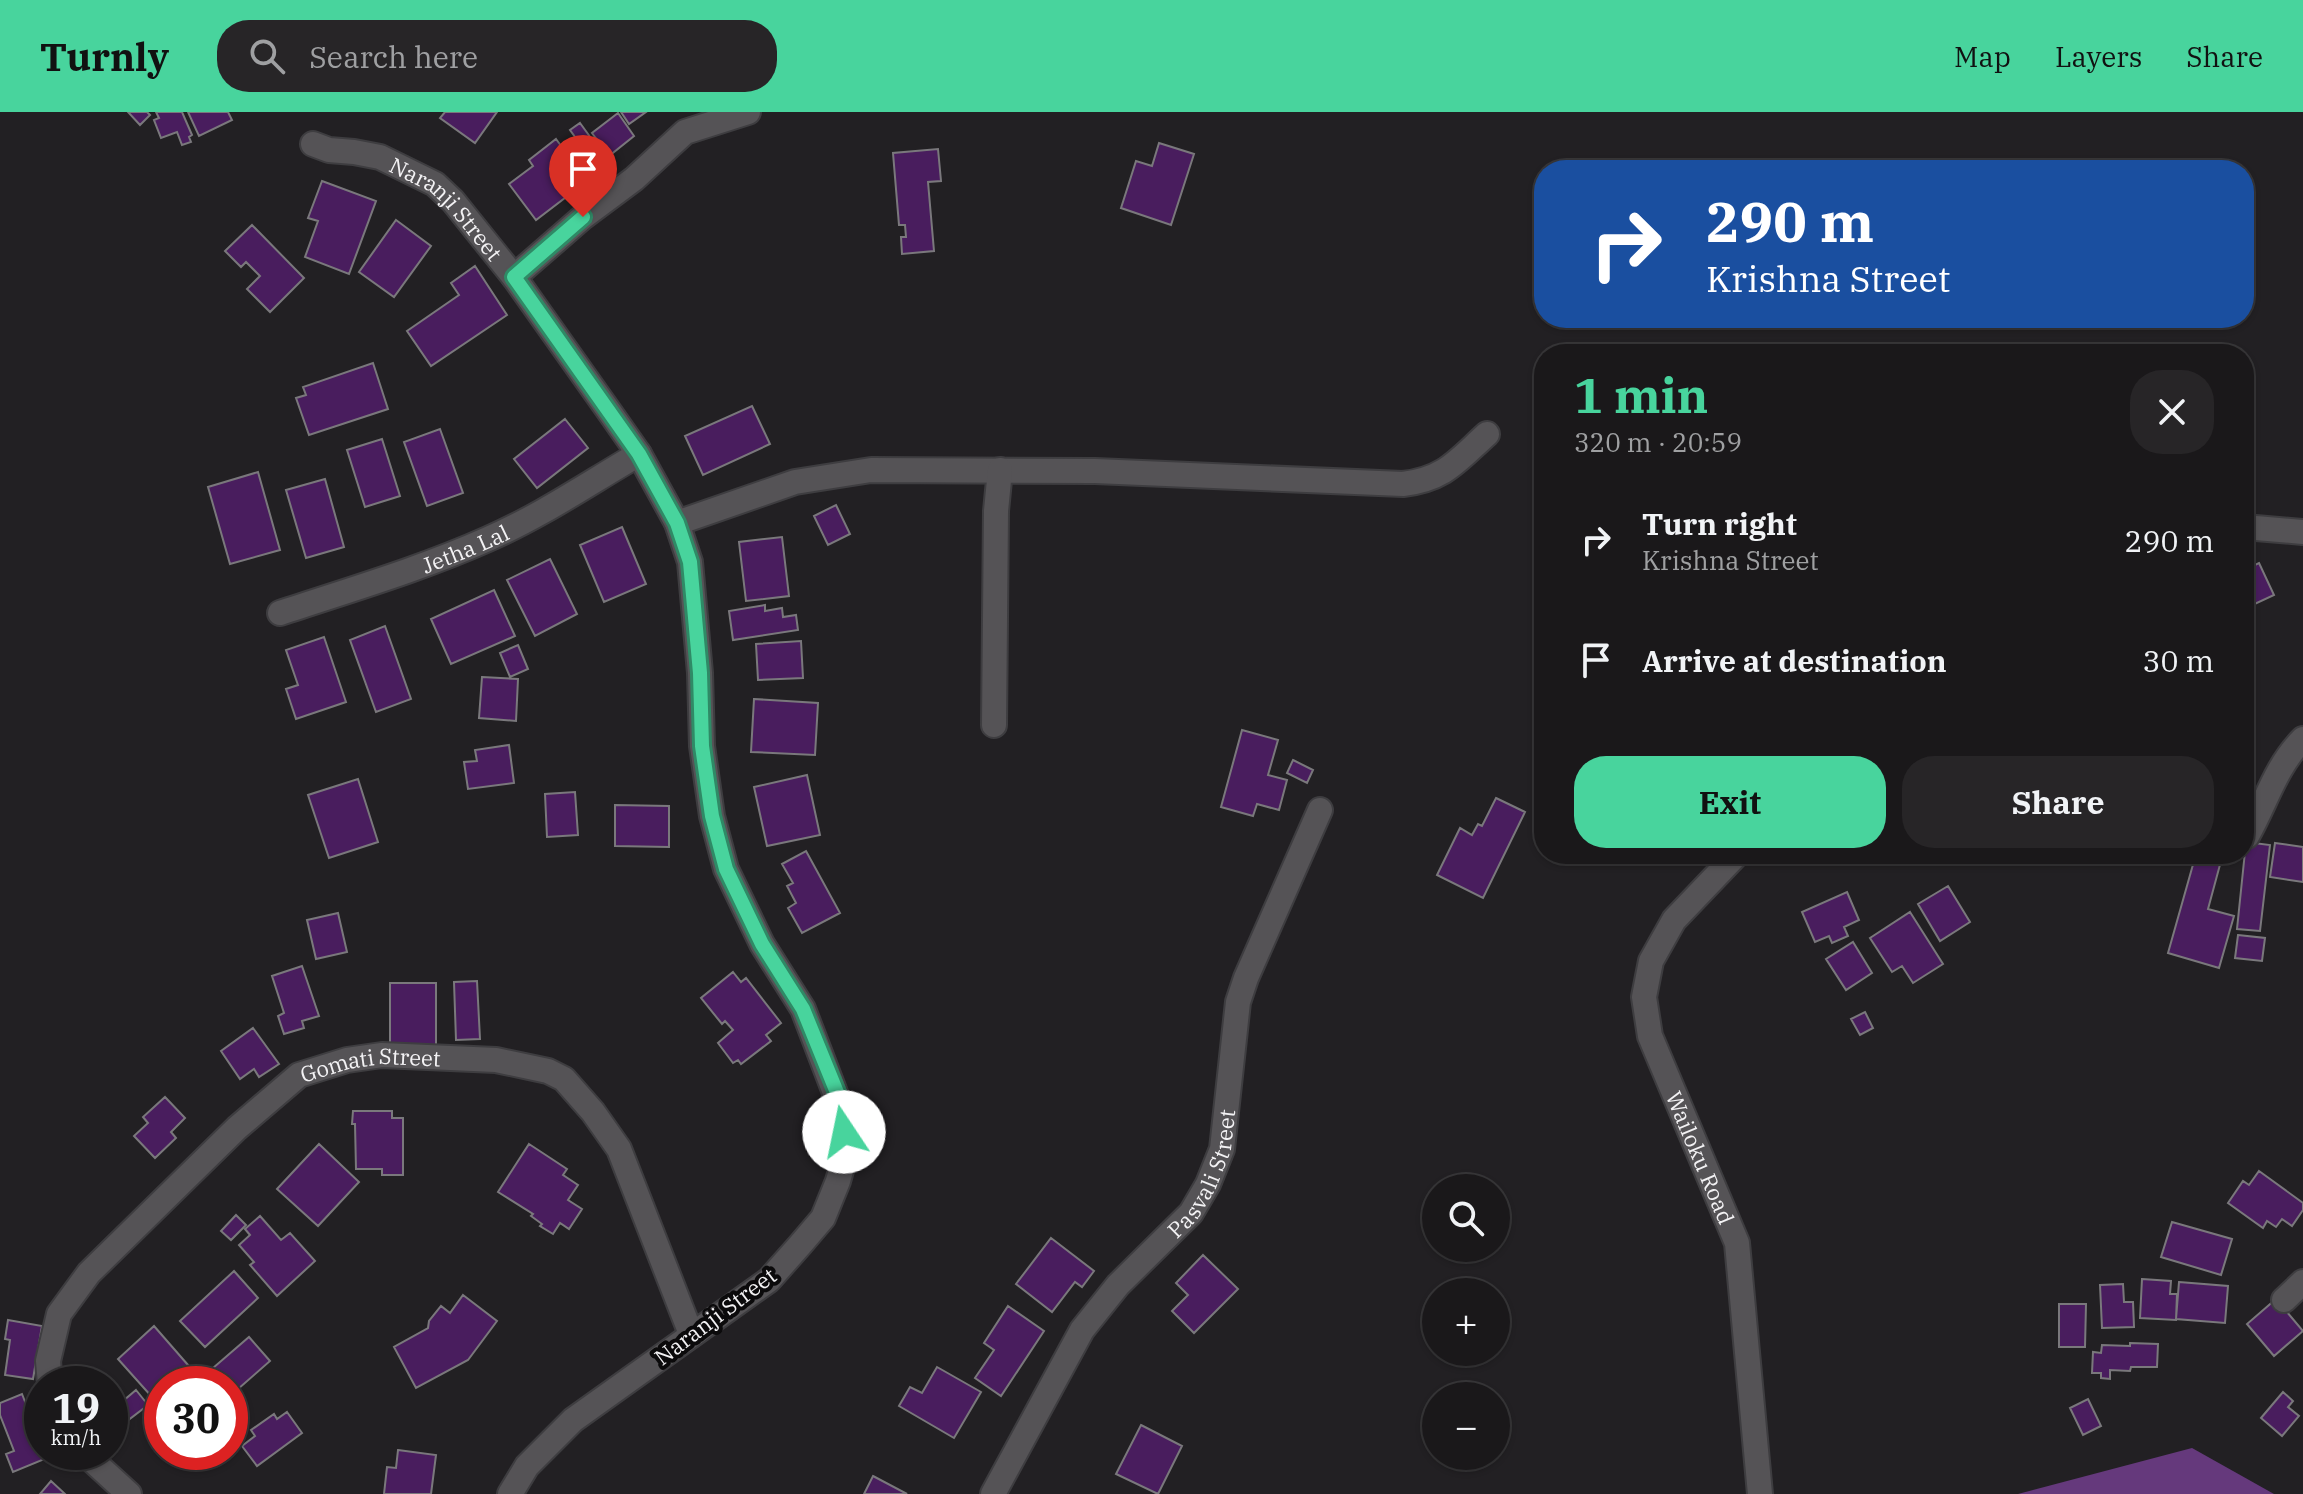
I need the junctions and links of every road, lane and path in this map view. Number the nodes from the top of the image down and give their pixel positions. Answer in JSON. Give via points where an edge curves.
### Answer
{"nodes":[{"id":1,"x":748,"y":112,"type":"edge"},
{"id":2,"x":313,"y":144,"type":"dead end"},
{"id":3,"x":514,"y":277,"type":"junction"},
{"id":4,"x":1487,"y":434,"type":"dead end"},
{"id":5,"x":639,"y":454,"type":"junction"},
{"id":6,"x":1000,"y":470,"type":"junction"},
{"id":7,"x":677,"y":523,"type":"junction"},
{"id":8,"x":2254,"y":528,"type":"edge"},
{"id":9,"x":2303,"y":532,"type":"edge"},
{"id":10,"x":280,"y":613,"type":"dead end"},
{"id":11,"x":994,"y":725,"type":"dead end"},
{"id":12,"x":2303,"y":739,"type":"edge"},
{"id":13,"x":1320,"y":810,"type":"dead end"},
{"id":14,"x":2254,"y":820,"type":"edge"},
{"id":15,"x":1727,"y":864,"type":"edge"},
{"id":16,"x":2303,"y":1282,"type":"edge"},
{"id":17,"x":2284,"y":1300,"type":"dead end"},
{"id":18,"x":691,"y":1334,"type":"junction"},
{"id":19,"x":48,"y":1366,"type":"edge"},
{"id":20,"x":103,"y":1470,"type":"edge"},
{"id":21,"x":129,"y":1494,"type":"edge"},
{"id":22,"x":510,"y":1494,"type":"edge"},
{"id":23,"x":993,"y":1494,"type":"edge"},
{"id":24,"x":1760,"y":1494,"type":"edge"}],
"edges":[{"from":1,"to":3,"type":"street","via":[[685,132]]},
{"from":2,"to":3,"type":"street","name":"Naranji Street","via":[[380,157],[435,184]]},
{"from":3,"to":5,"type":"street","name":"Naranji Street"},
{"from":4,"to":6,"type":"street","via":[[1441,475],[1403,484]]},
{"from":5,"to":7,"type":"street","name":"Naranji Street"},
{"from":5,"to":10,"type":"street","name":"Jetha Lal","via":[[488,539]]},
{"from":6,"to":7,"type":"street","via":[[871,470],[825,476]]},
{"from":6,"to":11,"type":"street"},
{"from":7,"to":18,"type":"street","name":"Naranji Street","via":[[690,562],[702,746],[726,869],[762,944],[803,1009],[838,1095],[846,1153],[823,1218],[769,1280]]},
{"from":8,"to":9,"type":"street"},
{"from":12,"to":14,"type":"street","via":[[2290,751]]},
{"from":13,"to":23,"type":"street","name":"Pasvali Street","via":[[1238,1002],[1222,1149],[1208,1184],[1191,1213],[1118,1285],[1082,1330]]},
{"from":15,"to":24,"type":"street","name":"Wailoku Road","via":[[1674,920],[1651,961],[1644,997],[1650,1036],[1737,1243]]},
{"from":16,"to":17,"type":"street"},
{"from":18,"to":19,"type":"street","name":"Gomati Street","via":[[619,1149],[564,1079],[496,1060],[382,1055],[299,1075],[237,1128],[89,1273],[59,1314]]},
{"from":18,"to":22,"type":"street","name":"Naranji Street","via":[[573,1420],[527,1466]]},
{"from":20,"to":21,"type":"street"}]}
